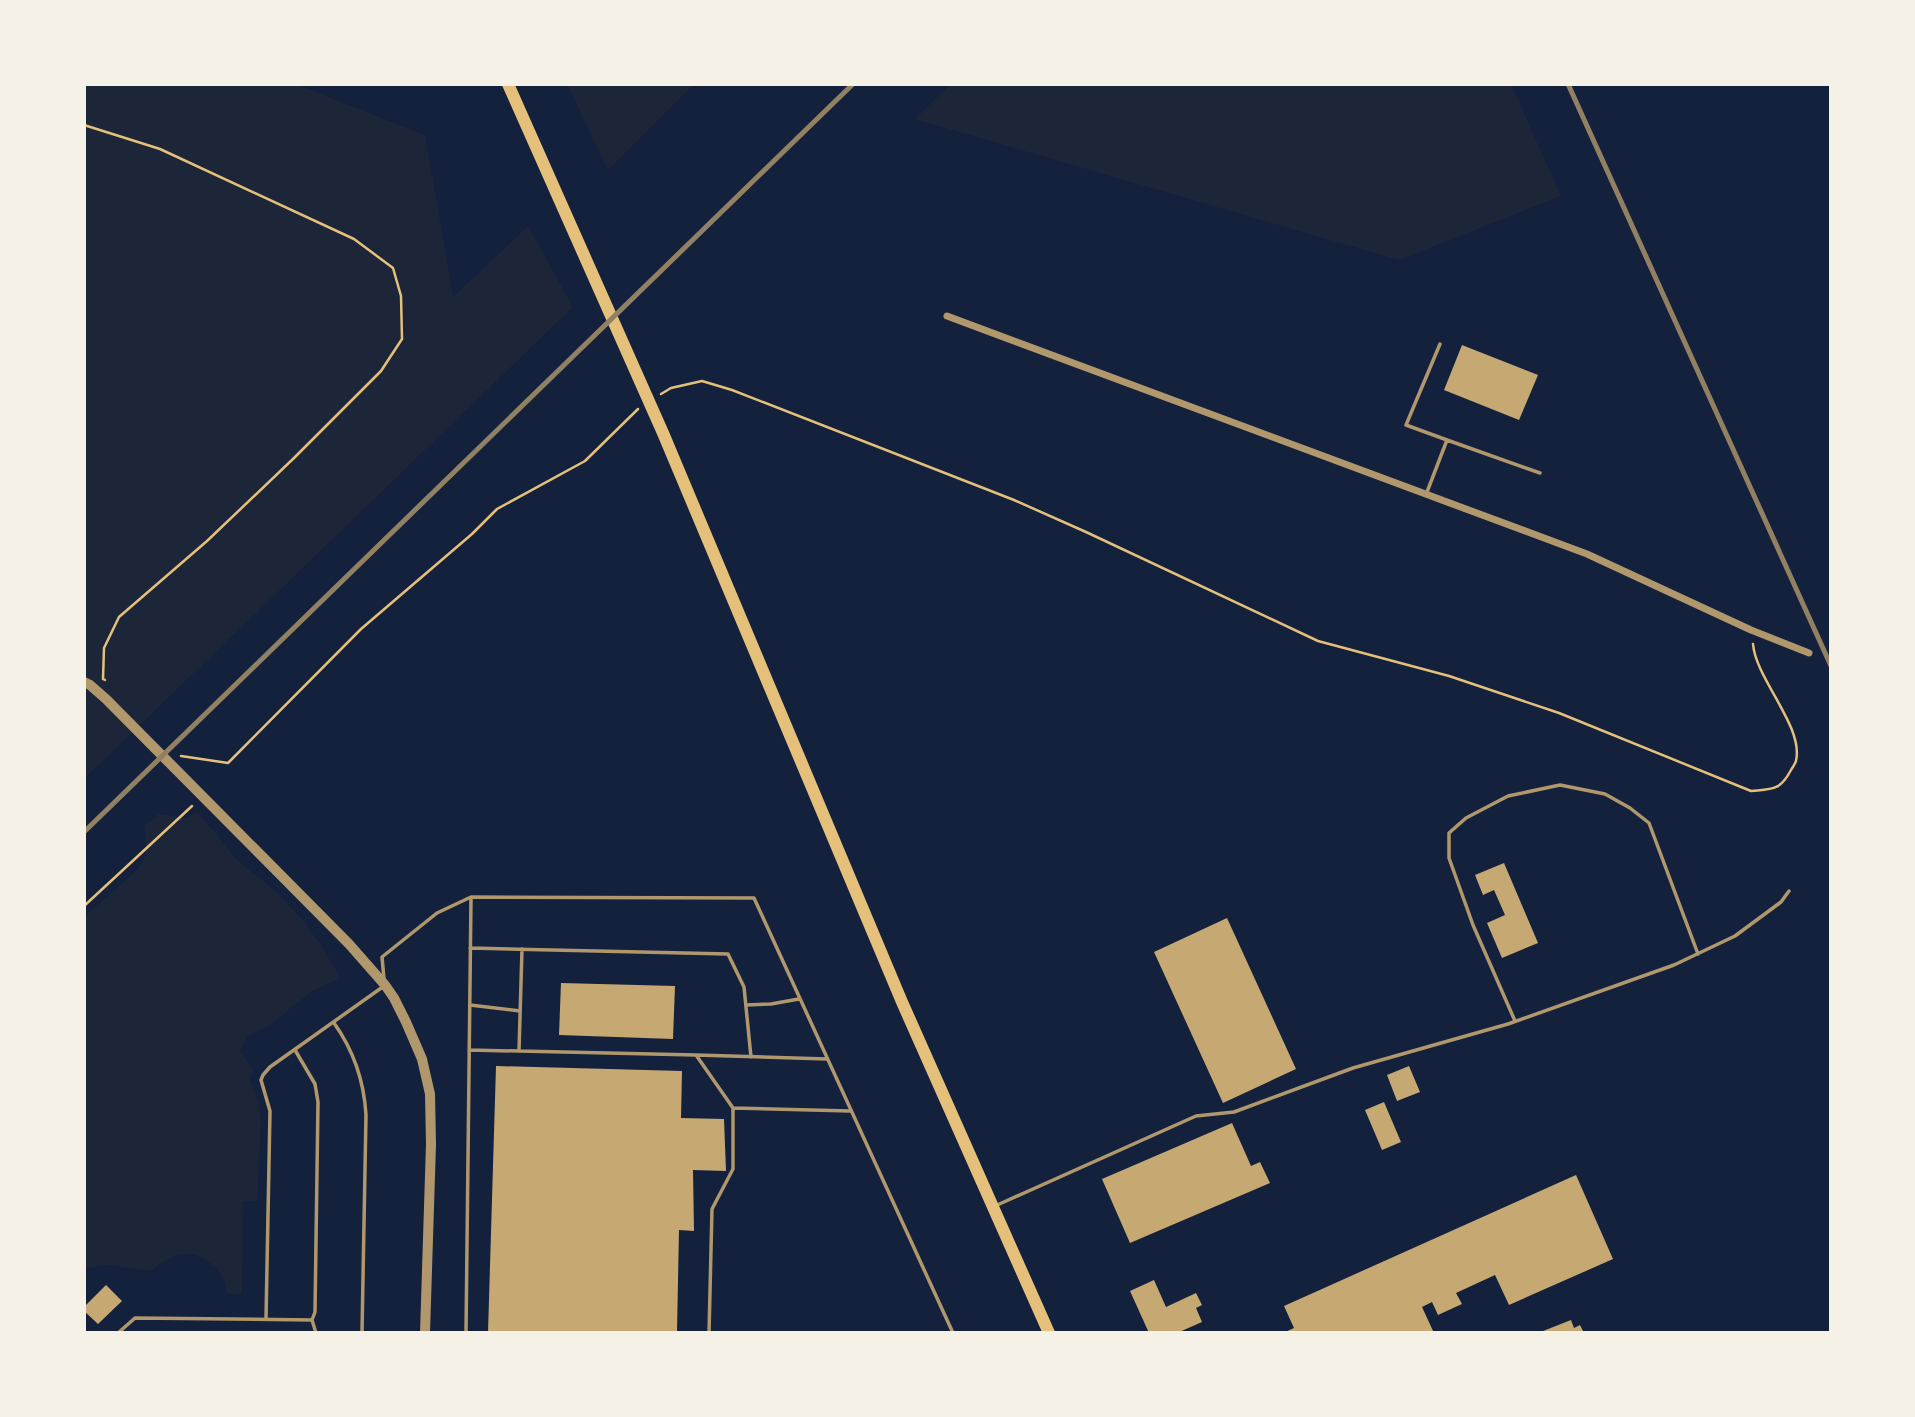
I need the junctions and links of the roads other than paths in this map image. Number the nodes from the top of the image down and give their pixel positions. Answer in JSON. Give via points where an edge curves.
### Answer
{"nodes":[{"id":1,"x":508,"y":84,"type":"edge"},
{"id":2,"x":947,"y":316,"type":"dead end"},
{"id":3,"x":1440,"y":344,"type":"dead end"},
{"id":4,"x":1447,"y":440,"type":"junction"},
{"id":5,"x":1540,"y":473,"type":"dead end"},
{"id":6,"x":1426,"y":494,"type":"junction"},
{"id":7,"x":1810,"y":653,"type":"dead end"},
{"id":8,"x":84,"y":682,"type":"edge"},
{"id":9,"x":1789,"y":891,"type":"dead end"},
{"id":10,"x":471,"y":897,"type":"junction"},
{"id":11,"x":470,"y":948,"type":"junction"},
{"id":12,"x":522,"y":949,"type":"junction"},
{"id":13,"x":1698,"y":954,"type":"junction"},
{"id":14,"x":385,"y":985,"type":"junction"},
{"id":15,"x":800,"y":999,"type":"junction"},
{"id":16,"x":470,"y":1005,"type":"junction"},
{"id":17,"x":746,"y":1005,"type":"junction"},
{"id":18,"x":520,"y":1011,"type":"junction"},
{"id":19,"x":1515,"y":1021,"type":"junction"},
{"id":20,"x":334,"y":1023,"type":"junction"},
{"id":21,"x":295,"y":1050,"type":"junction"},
{"id":22,"x":469,"y":1050,"type":"junction"},
{"id":23,"x":519,"y":1051,"type":"junction"},
{"id":24,"x":696,"y":1055,"type":"junction"},
{"id":25,"x":751,"y":1057,"type":"junction"},
{"id":26,"x":827,"y":1059,"type":"junction"},
{"id":27,"x":733,"y":1108,"type":"junction"},
{"id":28,"x":851,"y":1111,"type":"junction"},
{"id":29,"x":993,"y":1206,"type":"junction"},
{"id":30,"x":266,"y":1319,"type":"junction"},
{"id":31,"x":312,"y":1320,"type":"junction"},
{"id":32,"x":118,"y":1333,"type":"edge"},
{"id":33,"x":316,"y":1333,"type":"edge"},
{"id":34,"x":362,"y":1333,"type":"edge"},
{"id":35,"x":425,"y":1333,"type":"edge"},
{"id":36,"x":466,"y":1333,"type":"edge"},
{"id":37,"x":709,"y":1333,"type":"edge"},
{"id":38,"x":953,"y":1333,"type":"edge"},
{"id":39,"x":1049,"y":1333,"type":"edge"}],
"edges":[{"from":1,"to":29,"type":"highway","via":[[663,433],[896,989]]},
{"from":2,"to":6,"type":"street"},
{"from":3,"to":4,"type":"lane","via":[[1406,425]]},
{"from":4,"to":5,"type":"lane"},
{"from":4,"to":6,"type":"lane"},
{"from":6,"to":7,"type":"street","via":[[1587,554]]},
{"from":8,"to":14,"type":"street","via":[[106,699]]},
{"from":9,"to":13,"type":"lane","via":[[1735,936]]},
{"from":10,"to":11,"type":"lane"},
{"from":10,"to":14,"type":"lane","via":[[437,913],[382,957]]},
{"from":10,"to":15,"type":"lane","via":[[754,898]]},
{"from":11,"to":12,"type":"lane"},
{"from":11,"to":16,"type":"lane"},
{"from":12,"to":17,"type":"lane","via":[[728,954],[744,987]]},
{"from":12,"to":18,"type":"lane"},
{"from":13,"to":19,"type":"lane"},
{"from":13,"to":19,"type":"lane","via":[[1649,823],[1605,794],[1560,785],[1508,796],[1465,818],[1449,833],[1449,858]]},
{"from":14,"to":20,"type":"lane"},
{"from":14,"to":35,"type":"street","via":[[422,1059],[430,1094]]},
{"from":15,"to":17,"type":"lane"},
{"from":15,"to":26,"type":"lane"},
{"from":16,"to":18,"type":"lane"},
{"from":16,"to":22,"type":"lane"},
{"from":17,"to":25,"type":"lane"},
{"from":18,"to":23,"type":"lane"},
{"from":19,"to":29,"type":"lane","via":[[1353,1068],[1234,1112],[1196,1116]]},
{"from":20,"to":21,"type":"lane"},
{"from":20,"to":34,"type":"lane","via":[[357,1063],[365,1097]]},
{"from":21,"to":30,"type":"lane","via":[[270,1067],[261,1080],[270,1111]]},
{"from":21,"to":31,"type":"lane","via":[[310,1075],[318,1102]]},
{"from":22,"to":23,"type":"lane"},
{"from":22,"to":36,"type":"lane"},
{"from":23,"to":24,"type":"lane"},
{"from":24,"to":25,"type":"lane"},
{"from":24,"to":27,"type":"lane"},
{"from":25,"to":26,"type":"lane"},
{"from":26,"to":28,"type":"lane"},
{"from":27,"to":28,"type":"lane"},
{"from":27,"to":37,"type":"lane","via":[[733,1169],[712,1209]]},
{"from":28,"to":38,"type":"lane"},
{"from":29,"to":39,"type":"highway"},
{"from":30,"to":31,"type":"lane"},
{"from":30,"to":32,"type":"lane","via":[[135,1318]]},
{"from":31,"to":33,"type":"lane"}]}
